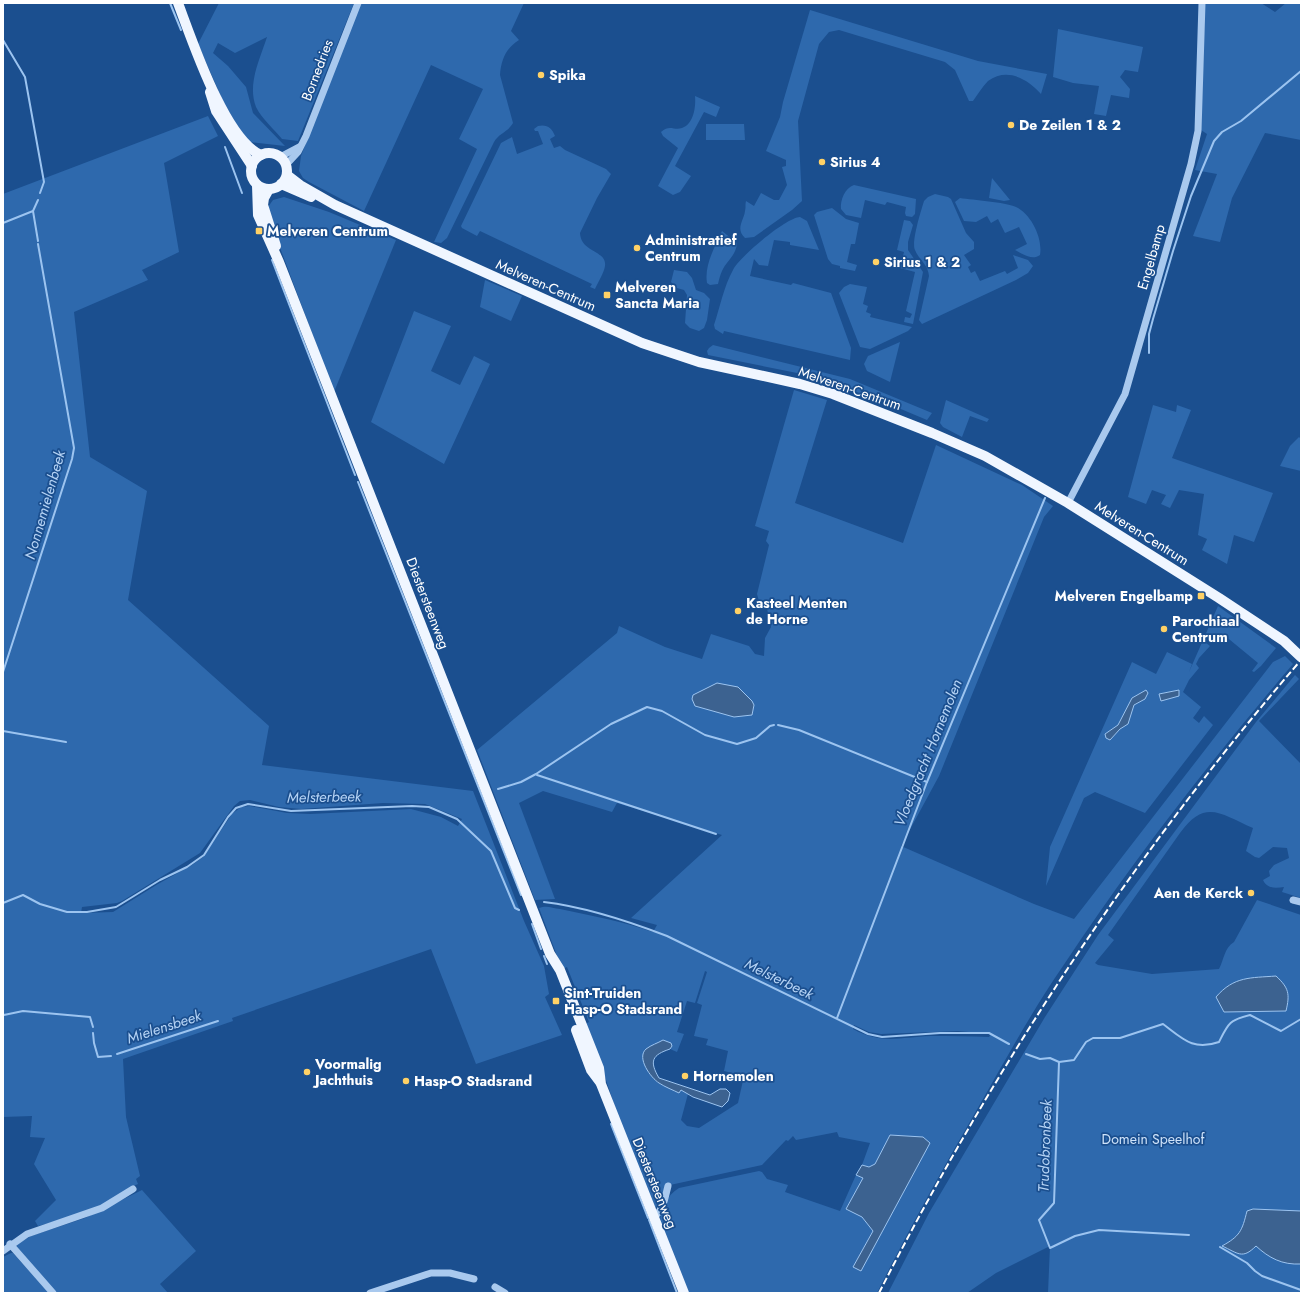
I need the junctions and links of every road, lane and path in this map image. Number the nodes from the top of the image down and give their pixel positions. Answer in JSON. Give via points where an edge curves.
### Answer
{"nodes":[{"id":1,"x":178,"y":3,"type":"edge"},
{"id":2,"x":358,"y":3,"type":"edge"},
{"id":3,"x":1202,"y":3,"type":"edge"},
{"id":4,"x":208,"y":80,"type":"junction"},
{"id":5,"x":261,"y":155,"type":"junction"},
{"id":6,"x":252,"y":166,"type":"junction"},
{"id":7,"x":284,"y":170,"type":"junction"},
{"id":8,"x":257,"y":185,"type":"junction"},
{"id":9,"x":269,"y":189,"type":"junction"},
{"id":10,"x":279,"y":262,"type":"junction"},
{"id":11,"x":1068,"y":503,"type":"junction"},
{"id":12,"x":1301,"y":657,"type":"edge"},
{"id":13,"x":1293,"y":900,"type":"dead end"},
{"id":14,"x":1301,"y":902,"type":"edge"},
{"id":15,"x":668,"y":1186,"type":"dead end"},
{"id":16,"x":133,"y":1189,"type":"dead end"},
{"id":17,"x":654,"y":1217,"type":"junction"},
{"id":18,"x":10,"y":1244,"type":"junction"},
{"id":19,"x":3,"y":1251,"type":"edge"},
{"id":20,"x":474,"y":1279,"type":"dead end"},
{"id":21,"x":495,"y":1287,"type":"dead end"},
{"id":22,"x":53,"y":1293,"type":"edge"},
{"id":23,"x":370,"y":1293,"type":"edge"},
{"id":24,"x":505,"y":1293,"type":"edge"},
{"id":25,"x":684,"y":1293,"type":"edge"}],
"edges":[{"from":1,"to":4,"type":"main road"},
{"from":2,"to":7,"type":"street","name":"Bornedries","via":[[301,146]]},
{"from":3,"to":11,"type":"street","name":"Engelbamp","via":[[1198,131],[1191,164],[1125,394]]},
{"from":4,"to":5,"type":"main road","via":[[241,139],[253,152]]},
{"from":4,"to":6,"type":"main road","via":[[216,111]]},
{"from":5,"to":6,"type":"main road"},
{"from":5,"to":7,"type":"main road","via":[[269,153]]},
{"from":6,"to":8,"type":"main road","via":[[252,178]]},
{"from":7,"to":9,"type":"main road"},
{"from":7,"to":11,"type":"main road","name":"Melveren-Centrum","via":[[296,192],[335,205],[642,343],[699,362],[817,388],[986,456]]},
{"from":8,"to":9,"type":"main road"},
{"from":8,"to":10,"type":"main road","name":"Diestersteenweg","via":[[258,215]]},
{"from":9,"to":10,"type":"main road","name":"Diestersteenweg","via":[[263,205]]},
{"from":10,"to":17,"type":"main road","name":"Diestersteenweg","via":[[550,954],[560,970],[599,1068],[601,1084]]},
{"from":11,"to":12,"type":"main road","name":"Melveren-Centrum","via":[[1219,598],[1284,641]]},
{"from":13,"to":14,"type":"street"},
{"from":15,"to":17,"type":"street","via":[[662,1207]]},
{"from":16,"to":18,"type":"street","via":[[102,1208],[39,1229]]},
{"from":17,"to":25,"type":"main road","name":"Diestersteenweg"},
{"from":18,"to":19,"type":"street"},
{"from":18,"to":22,"type":"street"},
{"from":20,"to":23,"type":"street","via":[[450,1273],[431,1273]]},
{"from":21,"to":24,"type":"street"}]}
